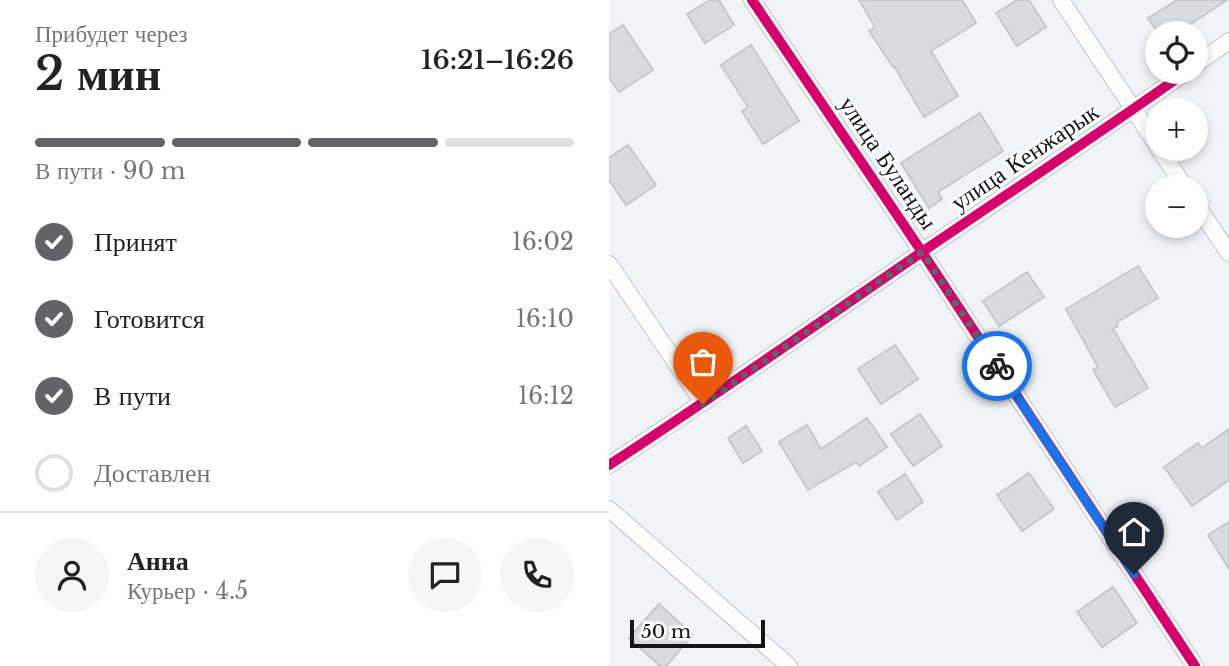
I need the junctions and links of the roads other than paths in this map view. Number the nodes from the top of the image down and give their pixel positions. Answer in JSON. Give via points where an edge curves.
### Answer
{"nodes":[{"id":1,"x":753,"y":0,"type":"edge"},
{"id":2,"x":1061,"y":0,"type":"edge"},
{"id":3,"x":1229,"y":41,"type":"edge"},
{"id":4,"x":1208,"y":56,"type":"edge"},
{"id":5,"x":1169,"y":84,"type":"edge"},
{"id":6,"x":1133,"y":110,"type":"junction"},
{"id":7,"x":1145,"y":128,"type":"edge"},
{"id":8,"x":1208,"y":222,"type":"edge"},
{"id":9,"x":922,"y":252,"type":"junction"},
{"id":10,"x":1229,"y":253,"type":"edge"},
{"id":11,"x":609,"y":264,"type":"edge"},
{"id":12,"x":703,"y":404,"type":"junction"},
{"id":13,"x":609,"y":465,"type":"edge"},
{"id":14,"x":609,"y":509,"type":"edge"},
{"id":15,"x":789,"y":666,"type":"edge"},
{"id":16,"x":1195,"y":666,"type":"edge"}],
"edges":[{"from":1,"to":9,"type":"street","name":"улица Буланды"},
{"from":2,"to":6,"type":"street"},
{"from":3,"to":4,"type":"street"},
{"from":5,"to":6,"type":"street","name":"улица Кенжарык"},
{"from":6,"to":7,"type":"street"},
{"from":6,"to":9,"type":"street","name":"улица Кенжарык"},
{"from":8,"to":10,"type":"street"},
{"from":9,"to":12,"type":"street","name":"улица Кенжарык"},
{"from":9,"to":16,"type":"street","name":"улица Буланды"},
{"from":11,"to":12,"type":"street"},
{"from":12,"to":13,"type":"street","name":"улица Кенжарык"},
{"from":14,"to":15,"type":"street"}]}
